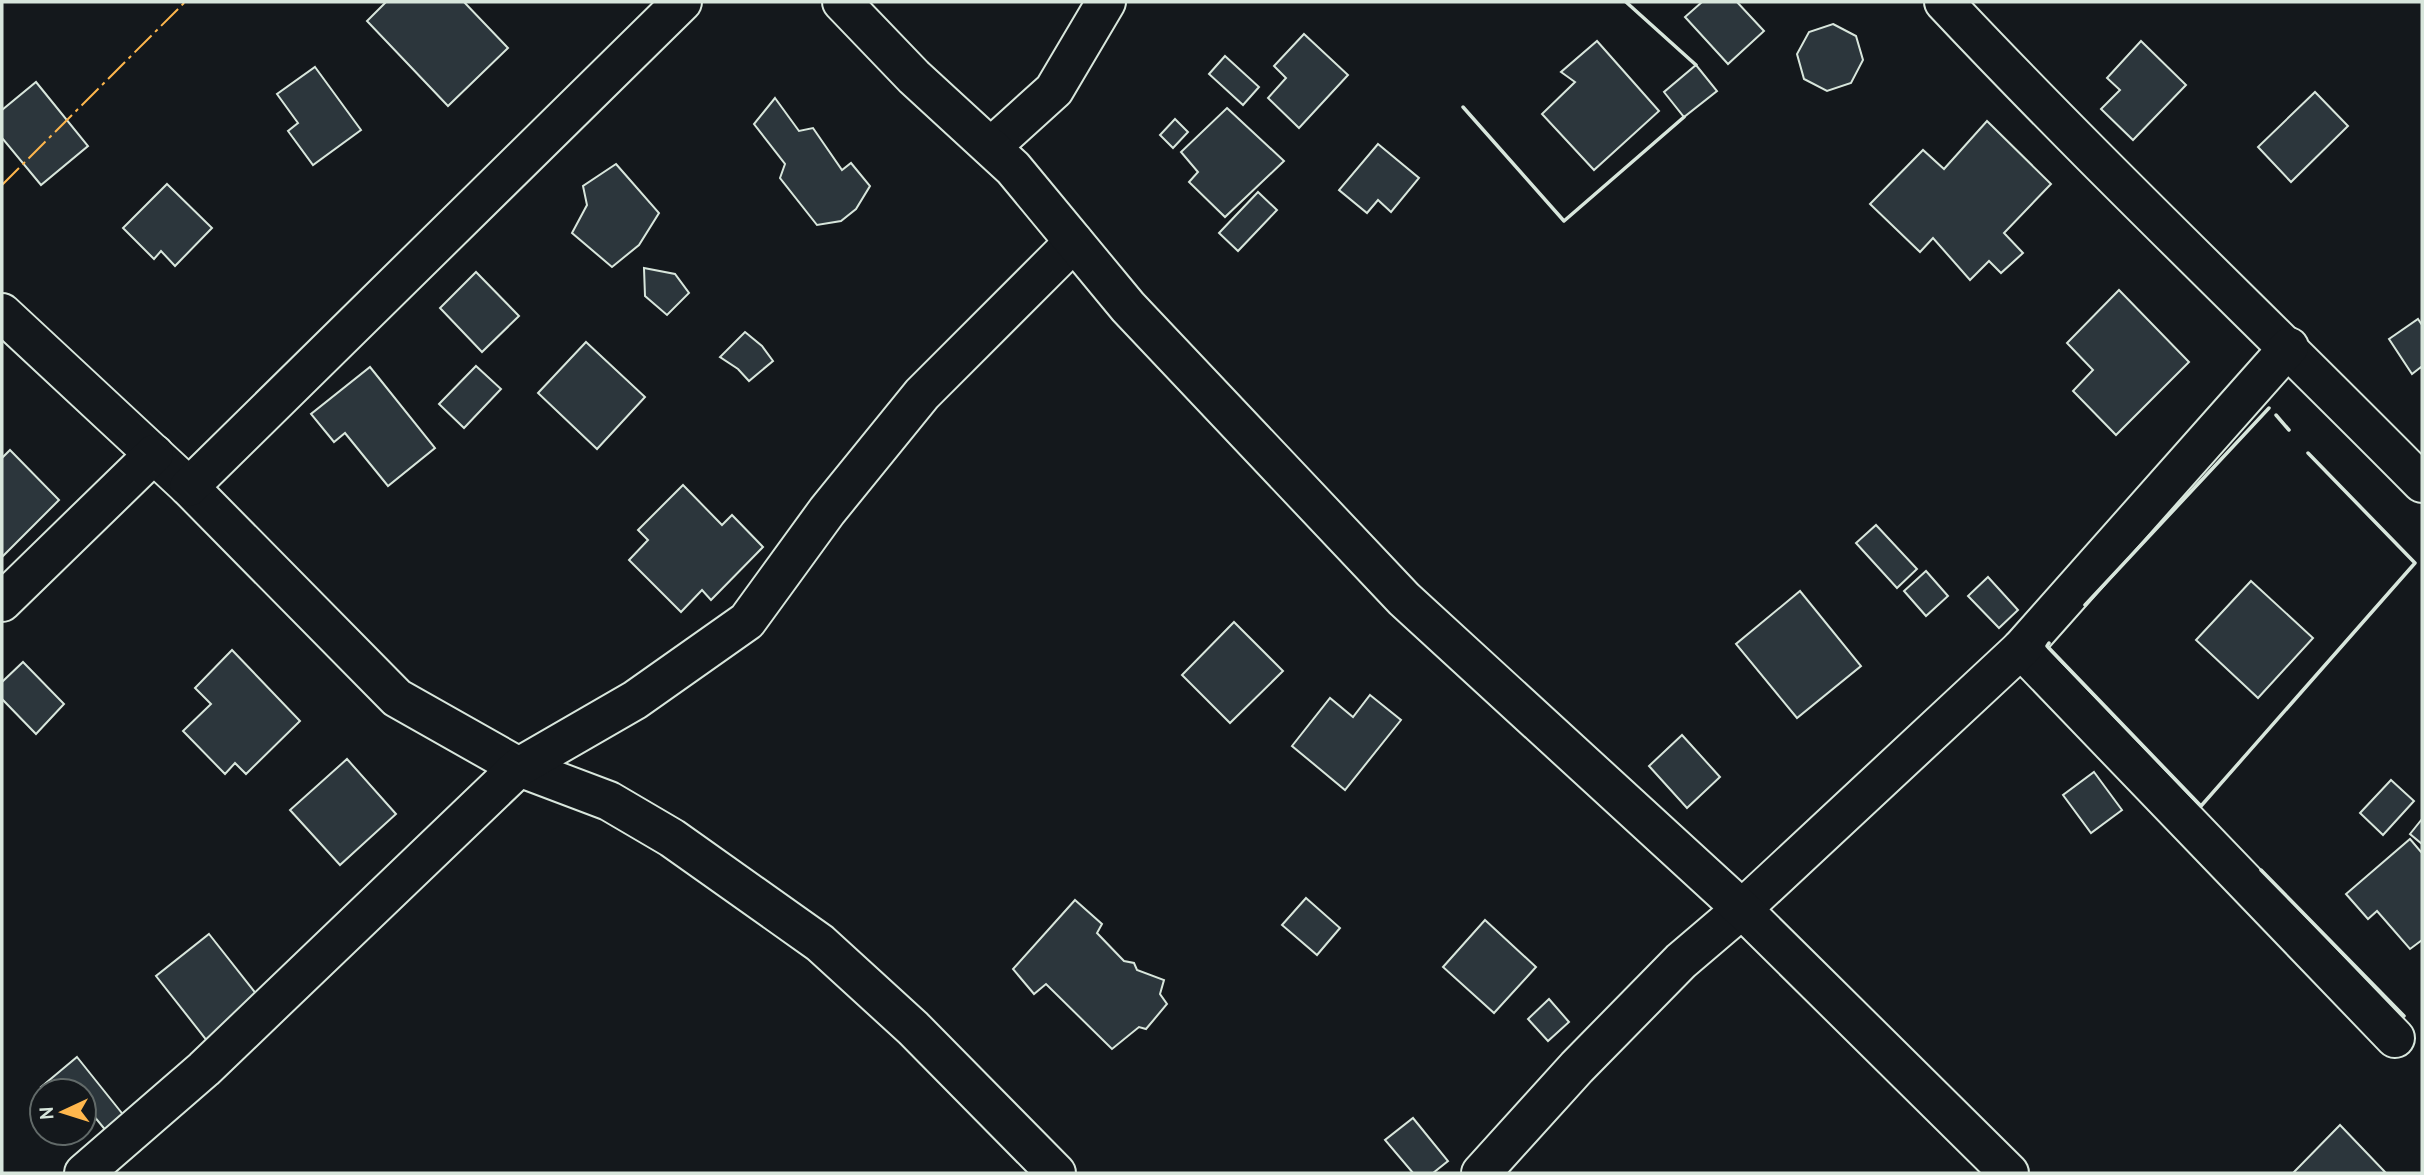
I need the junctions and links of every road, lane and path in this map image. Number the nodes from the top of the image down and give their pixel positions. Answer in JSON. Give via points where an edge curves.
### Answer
{"nodes":[{"id":1,"x":682,"y":2,"type":"edge"},
{"id":2,"x":842,"y":2,"type":"edge"},
{"id":3,"x":1106,"y":2,"type":"edge"},
{"id":4,"x":1944,"y":2,"type":"edge"},
{"id":5,"x":991,"y":147,"type":"junction"},
{"id":6,"x":1074,"y":242,"type":"junction"},
{"id":7,"x":2,"y":313,"type":"edge"},
{"id":8,"x":2289,"y":348,"type":"junction"},
{"id":9,"x":154,"y":454,"type":"junction"},
{"id":10,"x":2422,"y":482,"type":"edge"},
{"id":11,"x":189,"y":487,"type":"junction"},
{"id":12,"x":2,"y":602,"type":"edge"},
{"id":13,"x":2021,"y":649,"type":"junction"},
{"id":14,"x":519,"y":767,"type":"junction"},
{"id":15,"x":1742,"y":909,"type":"junction"},
{"id":16,"x":2395,"y":1038,"type":"dead end"},
{"id":17,"x":84,"y":1173,"type":"edge"},
{"id":18,"x":1056,"y":1173,"type":"edge"},
{"id":19,"x":1481,"y":1173,"type":"edge"},
{"id":20,"x":2010,"y":1173,"type":"edge"}],
"edges":[{"from":1,"to":11,"type":"street"},
{"from":2,"to":5,"type":"street","via":[[914,77]]},
{"from":3,"to":5,"type":"street","via":[[1054,90]]},
{"from":4,"to":8,"type":"street","via":[[2038,102]]},
{"from":5,"to":6,"type":"street"},
{"from":6,"to":14,"type":"street","via":[[922,394],[747,621],[635,700]]},
{"from":6,"to":15,"type":"street","via":[[1128,307],[1404,599]]},
{"from":7,"to":9,"type":"street"},
{"from":8,"to":10,"type":"street"},
{"from":8,"to":13,"type":"street"},
{"from":9,"to":11,"type":"street"},
{"from":9,"to":12,"type":"street"},
{"from":11,"to":14,"type":"street","via":[[397,698]]},
{"from":13,"to":15,"type":"street"},
{"from":13,"to":16,"type":"street"},
{"from":14,"to":17,"type":"street","via":[[204,1069]]},
{"from":14,"to":18,"type":"street","via":[[609,801],[672,838],[820,943],[913,1028]]},
{"from":15,"to":19,"type":"street","via":[[1681,961]]},
{"from":15,"to":20,"type":"street"}]}
